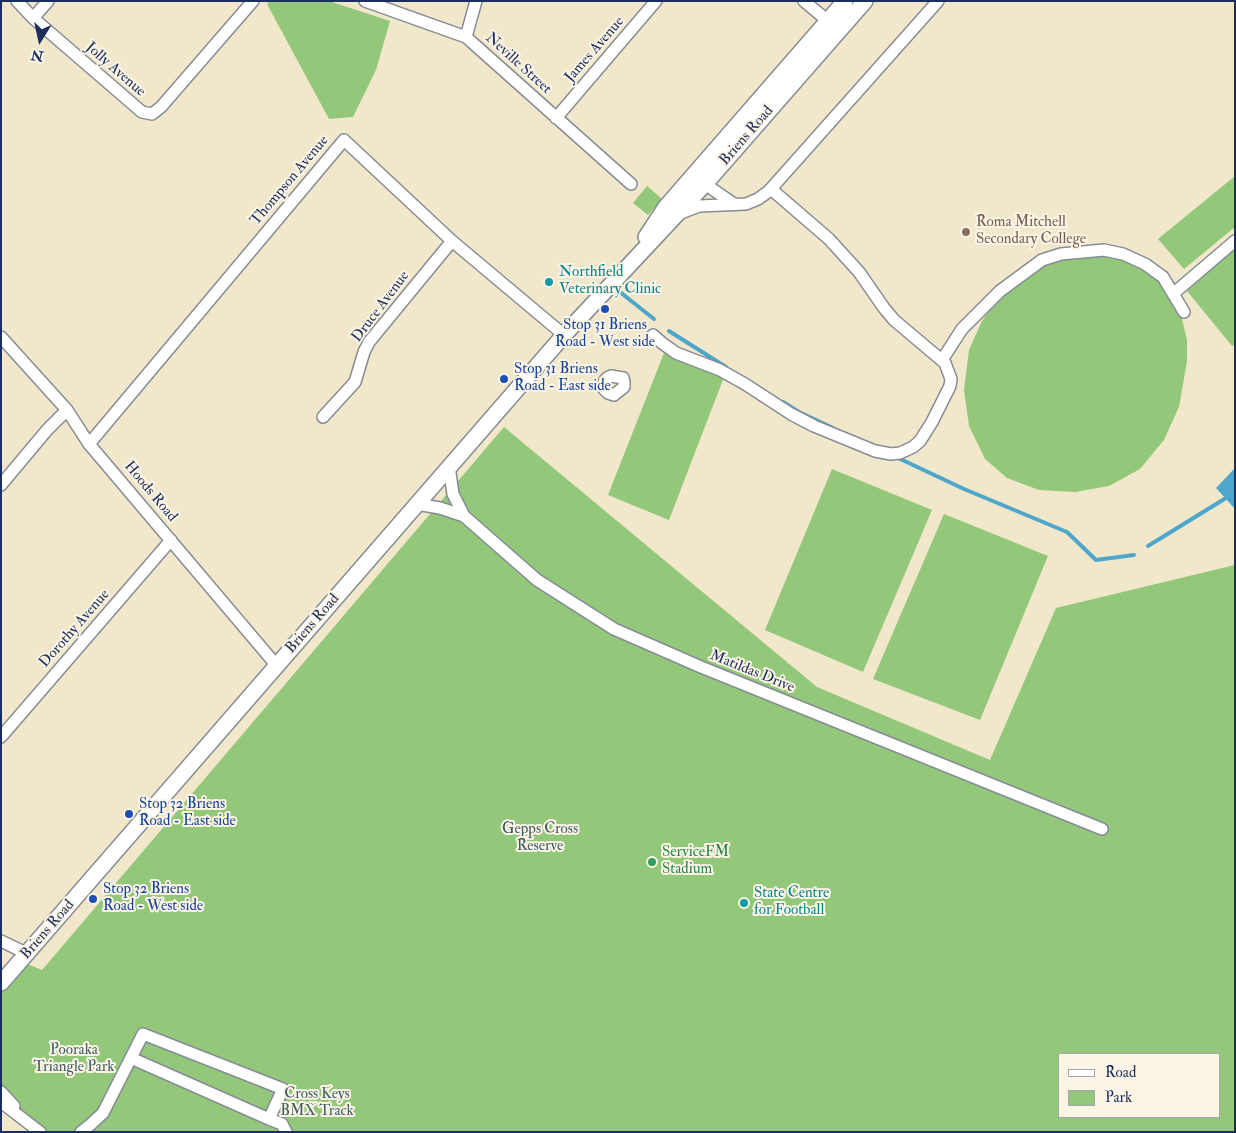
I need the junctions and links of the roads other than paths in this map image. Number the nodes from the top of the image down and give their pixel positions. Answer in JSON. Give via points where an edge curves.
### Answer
{"nodes":[{"id":1,"x":17,"y":1,"type":"edge"},
{"id":2,"x":48,"y":1,"type":"edge"},
{"id":3,"x":252,"y":1,"type":"edge"},
{"id":4,"x":365,"y":1,"type":"edge"},
{"id":5,"x":476,"y":1,"type":"edge"},
{"id":6,"x":656,"y":1,"type":"edge"},
{"id":7,"x":804,"y":1,"type":"edge"},
{"id":8,"x":845,"y":1,"type":"edge"},
{"id":9,"x":865,"y":1,"type":"edge"},
{"id":10,"x":938,"y":1,"type":"edge"},
{"id":11,"x":33,"y":18,"type":"junction"},
{"id":12,"x":833,"y":26,"type":"junction"},
{"id":13,"x":466,"y":37,"type":"junction"},
{"id":14,"x":556,"y":118,"type":"junction"},
{"id":15,"x":701,"y":166,"type":"junction"},
{"id":16,"x":631,"y":184,"type":"dead end"},
{"id":17,"x":705,"y":184,"type":"junction"},
{"id":18,"x":771,"y":189,"type":"junction"},
{"id":19,"x":734,"y":204,"type":"junction"},
{"id":20,"x":678,"y":214,"type":"junction"},
{"id":21,"x":452,"y":241,"type":"junction"},
{"id":22,"x":1235,"y":241,"type":"edge"},
{"id":23,"x":626,"y":267,"type":"junction"},
{"id":24,"x":1174,"y":293,"type":"junction"},
{"id":25,"x":1184,"y":312,"type":"dead end"},
{"id":26,"x":564,"y":335,"type":"junction"},
{"id":27,"x":653,"y":335,"type":"dead end"},
{"id":28,"x":1,"y":337,"type":"edge"},
{"id":29,"x":942,"y":360,"type":"junction"},
{"id":30,"x":67,"y":410,"type":"junction"},
{"id":31,"x":323,"y":416,"type":"dead end"},
{"id":32,"x":89,"y":444,"type":"junction"},
{"id":33,"x":448,"y":466,"type":"junction"},
{"id":34,"x":1,"y":485,"type":"edge"},
{"id":35,"x":416,"y":504,"type":"junction"},
{"id":36,"x":464,"y":516,"type":"junction"},
{"id":37,"x":171,"y":540,"type":"junction"},
{"id":38,"x":277,"y":666,"type":"junction"},
{"id":39,"x":1,"y":737,"type":"edge"},
{"id":40,"x":1102,"y":829,"type":"dead end"},
{"id":41,"x":1,"y":941,"type":"edge"},
{"id":42,"x":28,"y":954,"type":"junction"},
{"id":43,"x":1,"y":983,"type":"edge"},
{"id":44,"x":131,"y":1058,"type":"junction"},
{"id":45,"x":1,"y":1092,"type":"edge"},
{"id":46,"x":1,"y":1102,"type":"edge"},
{"id":47,"x":269,"y":1119,"type":"junction"},
{"id":48,"x":36,"y":1129,"type":"edge"},
{"id":49,"x":81,"y":1132,"type":"edge"},
{"id":50,"x":286,"y":1132,"type":"edge"}],
"edges":[{"from":1,"to":11,"type":"street","name":"Jolly Avenue"},
{"from":2,"to":11,"type":"street"},
{"from":3,"to":11,"type":"street","name":"Jolly Avenue","via":[[152,114],[142,112]]},
{"from":4,"to":13,"type":"street","name":"Neville Street"},
{"from":5,"to":13,"type":"street"},
{"from":6,"to":14,"type":"street","name":"James Avenue"},
{"from":7,"to":12,"type":"street"},
{"from":8,"to":12,"type":"main road","name":"Briens Road"},
{"from":9,"to":12,"type":"main road","name":"Briens Road"},
{"from":10,"to":18,"type":"street"},
{"from":12,"to":15,"type":"main road","name":"Briens Road"},
{"from":12,"to":17,"type":"main road","name":"Briens Road"},
{"from":13,"to":14,"type":"street","name":"Neville Street"},
{"from":14,"to":16,"type":"street","name":"Neville Street"},
{"from":15,"to":17,"type":"street"},
{"from":15,"to":23,"type":"main road","name":"Briens Road","via":[[665,208]]},
{"from":17,"to":19,"type":"street"},
{"from":17,"to":20,"type":"main road","name":"Briens Road"},
{"from":18,"to":19,"type":"street","via":[[758,199],[742,205]]},
{"from":18,"to":29,"type":"street","via":[[829,239],[859,272],[894,320]]},
{"from":19,"to":20,"type":"street","via":[[699,206]]},
{"from":20,"to":23,"type":"main road","name":"Briens Road"},
{"from":21,"to":26,"type":"street","name":"Thompson Avenue"},
{"from":21,"to":31,"type":"street","name":"Druce Avenue","via":[[369,342],[355,382]]},
{"from":21,"to":32,"type":"street","name":"Thompson Avenue","via":[[344,140]]},
{"from":22,"to":24,"type":"street"},
{"from":23,"to":26,"type":"main road","name":"Briens Road"},
{"from":24,"to":25,"type":"street"},
{"from":24,"to":29,"type":"street","via":[[1163,277],[1123,254],[1104,250],[1061,254],[1042,260],[1000,291],[962,329]]},
{"from":26,"to":33,"type":"main road","name":"Briens Road"},
{"from":27,"to":29,"type":"street","via":[[676,353],[720,370],[814,426],[875,451],[891,454],[920,441],[943,402],[952,379]]},
{"from":28,"to":30,"type":"street","name":"Hoods Road"},
{"from":30,"to":32,"type":"street","name":"Hoods Road"},
{"from":30,"to":34,"type":"street"},
{"from":32,"to":37,"type":"street","name":"Hoods Road"},
{"from":33,"to":35,"type":"main road","name":"Briens Road"},
{"from":33,"to":36,"type":"street","name":"Matildas Drive","via":[[453,494]]},
{"from":35,"to":36,"type":"street"},
{"from":35,"to":38,"type":"main road","name":"Briens Road"},
{"from":36,"to":40,"type":"street","name":"Matildas Drive","via":[[537,580],[614,629]]},
{"from":37,"to":38,"type":"street","name":"Hoods Road"},
{"from":37,"to":39,"type":"street","name":"Dorothy Avenue"},
{"from":38,"to":42,"type":"main road","name":"Briens Road"},
{"from":41,"to":42,"type":"street"},
{"from":42,"to":43,"type":"main road","name":"Briens Road"},
{"from":44,"to":47,"type":"street"},
{"from":44,"to":47,"type":"street","via":[[143,1034],[283,1089]]},
{"from":44,"to":49,"type":"street","via":[[103,1113]]},
{"from":45,"to":48,"type":"street"},
{"from":46,"to":48,"type":"street"},
{"from":47,"to":50,"type":"street","via":[[282,1124]]}]}
